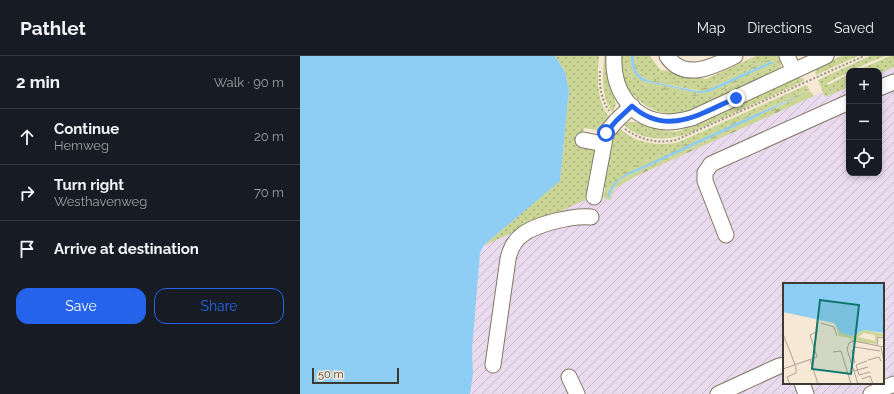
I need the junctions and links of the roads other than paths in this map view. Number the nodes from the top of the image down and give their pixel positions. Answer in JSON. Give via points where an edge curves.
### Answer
{"nodes":[{"id":1,"x":614,"y":56,"type":"edge"},
{"id":2,"x":667,"y":56,"type":"edge"},
{"id":3,"x":735,"y":56,"type":"edge"},
{"id":4,"x":787,"y":56,"type":"edge"},
{"id":5,"x":826,"y":56,"type":"edge"},
{"id":6,"x":794,"y":71,"type":"junction"},
{"id":7,"x":894,"y":82,"type":"edge"},
{"id":8,"x":882,"y":87,"type":"edge"},
{"id":9,"x":846,"y":103,"type":"edge"},
{"id":10,"x":632,"y":106,"type":"junction"},
{"id":11,"x":583,"y":140,"type":"dead end"},
{"id":12,"x":604,"y":144,"type":"junction"},
{"id":13,"x":594,"y":197,"type":"dead end"},
{"id":14,"x":591,"y":217,"type":"dead end"},
{"id":15,"x":726,"y":235,"type":"dead end"},
{"id":16,"x":493,"y":365,"type":"dead end"},
{"id":17,"x":783,"y":365,"type":"edge"},
{"id":18,"x":569,"y":377,"type":"dead end"},
{"id":19,"x":802,"y":384,"type":"edge"},
{"id":20,"x":894,"y":384,"type":"edge"},
{"id":21,"x":577,"y":394,"type":"edge"},
{"id":22,"x":718,"y":394,"type":"edge"},
{"id":23,"x":806,"y":394,"type":"edge"},
{"id":24,"x":871,"y":394,"type":"edge"}],
"edges":[{"from":1,"to":10,"type":"street","via":[[617,85],[624,99]]},
{"from":2,"to":3,"type":"street","via":[[670,62],[690,70],[708,68]]},
{"from":4,"to":6,"type":"street"},
{"from":5,"to":6,"type":"street"},
{"from":6,"to":10,"type":"street","via":[[692,118],[677,122],[653,119]]},
{"from":7,"to":8,"type":"street"},
{"from":9,"to":15,"type":"street","via":[[711,164],[705,173],[706,185]]},
{"from":10,"to":12,"type":"street","via":[[606,133]]},
{"from":11,"to":12,"type":"street"},
{"from":12,"to":13,"type":"street"},
{"from":14,"to":16,"type":"street","via":[[545,224],[527,232],[512,246]]},
{"from":17,"to":22,"type":"street"},
{"from":18,"to":21,"type":"street"},
{"from":19,"to":23,"type":"street"},
{"from":20,"to":24,"type":"street"}]}
